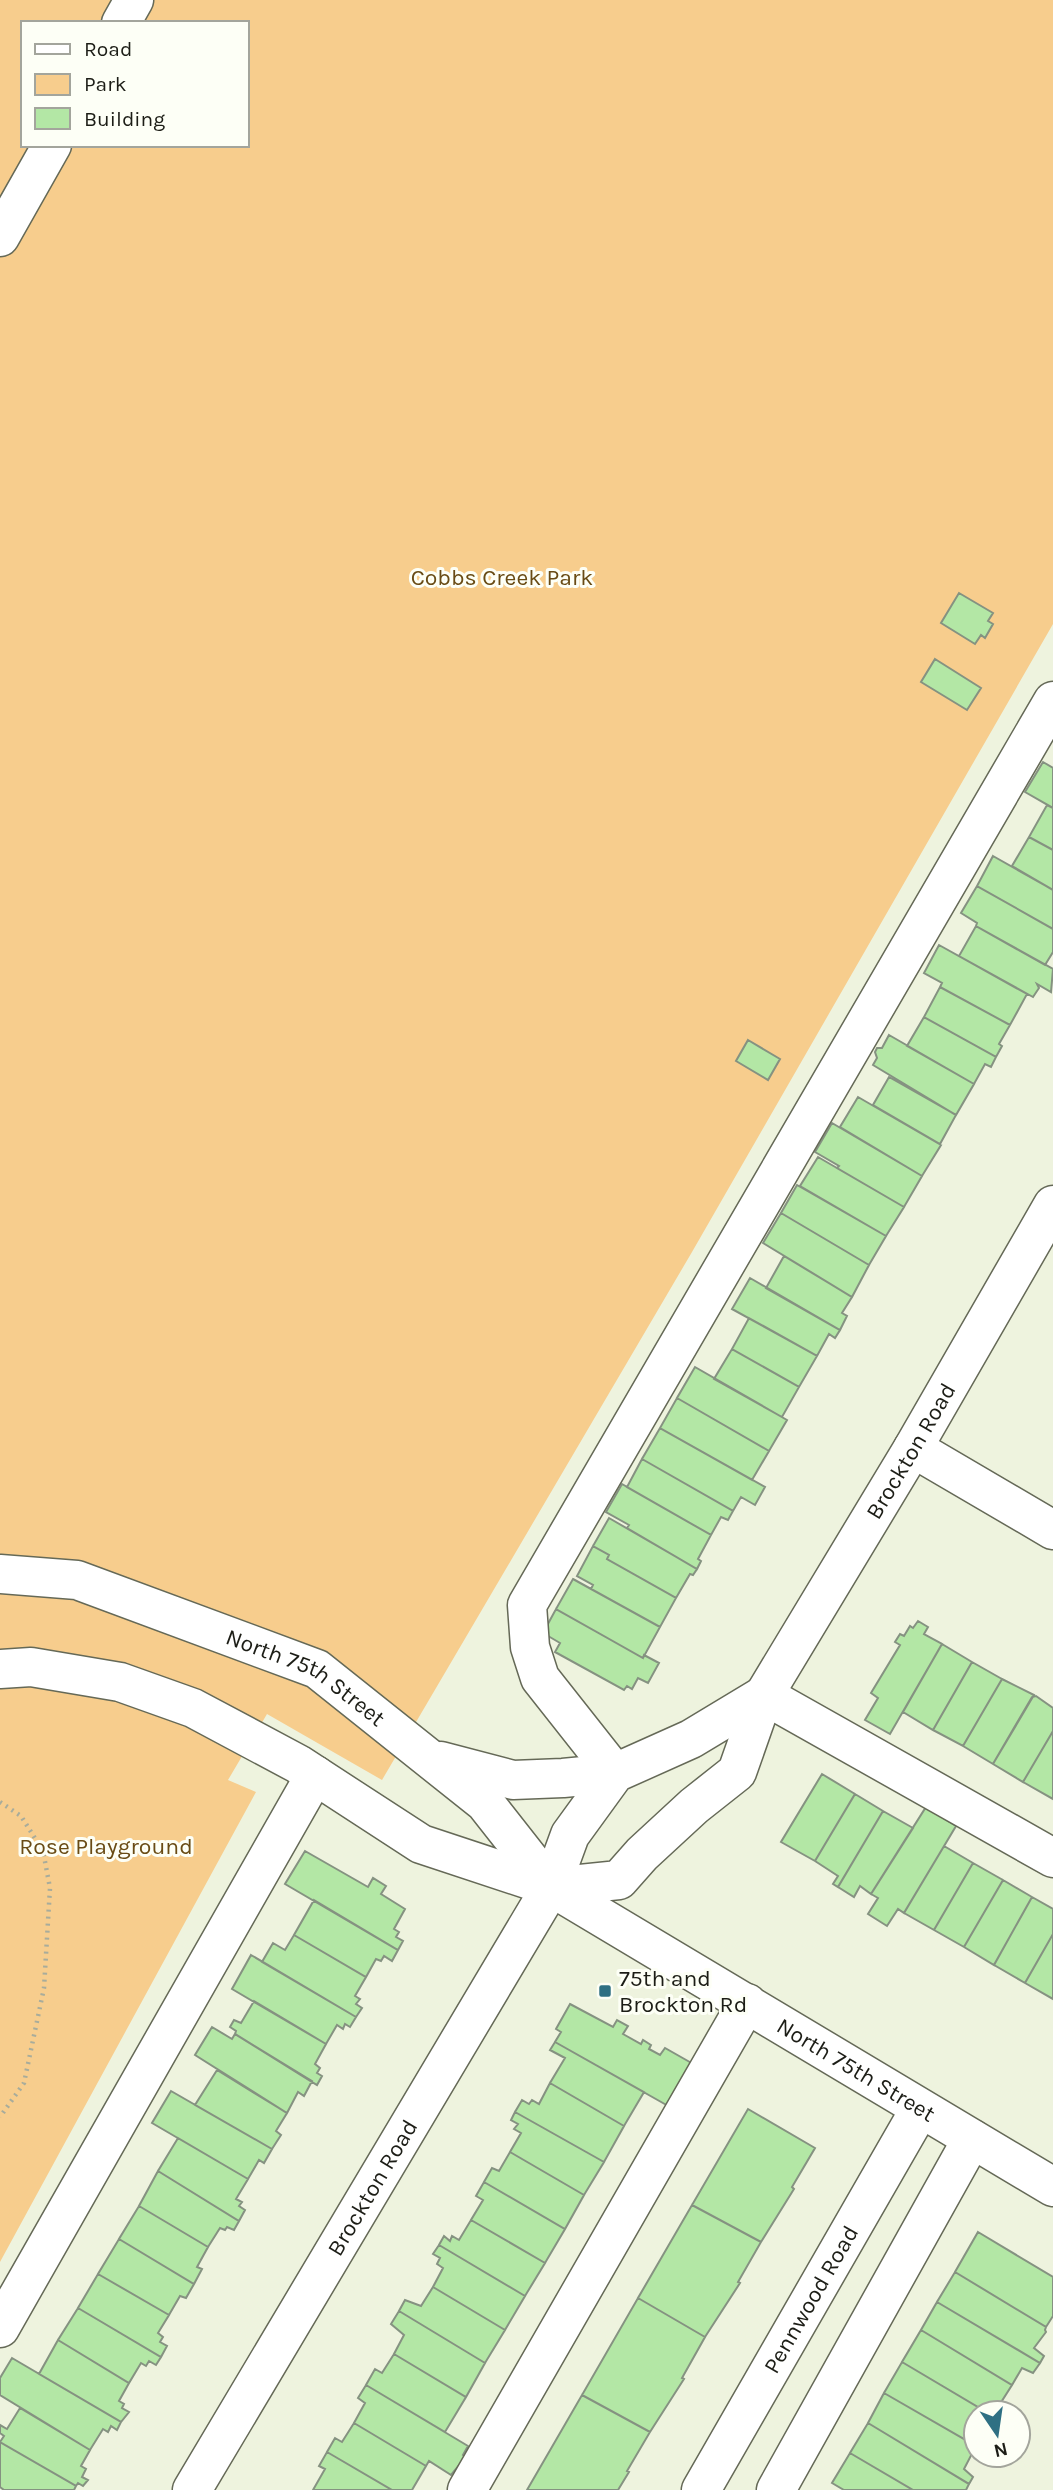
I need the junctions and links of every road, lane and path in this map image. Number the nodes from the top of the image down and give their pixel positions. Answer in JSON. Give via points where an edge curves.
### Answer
{"nodes":[{"id":1,"x":134,"y":0,"type":"edge"},
{"id":2,"x":122,"y":21,"type":"edge"},
{"id":3,"x":51,"y":147,"type":"edge"},
{"id":4,"x":0,"y":237,"type":"edge"},
{"id":5,"x":1053,"y":701,"type":"edge"},
{"id":6,"x":1052,"y":1210,"type":"edge"},
{"id":7,"x":913,"y":1448,"type":"junction"},
{"id":8,"x":1053,"y":1530,"type":"edge"},
{"id":9,"x":0,"y":1574,"type":"edge"},
{"id":10,"x":0,"y":1669,"type":"edge"},
{"id":11,"x":764,"y":1695,"type":"junction"},
{"id":12,"x":429,"y":1758,"type":"junction"},
{"id":13,"x":615,"y":1773,"type":"junction"},
{"id":14,"x":315,"y":1776,"type":"junction"},
{"id":15,"x":0,"y":1802,"type":"edge"},
{"id":16,"x":1053,"y":1858,"type":"edge"},
{"id":17,"x":551,"y":1887,"type":"junction"},
{"id":18,"x":747,"y":2003,"type":"junction"},
{"id":19,"x":920,"y":2109,"type":"junction"},
{"id":20,"x":0,"y":2117,"type":"edge"},
{"id":21,"x":972,"y":2138,"type":"junction"},
{"id":22,"x":1053,"y":2187,"type":"edge"},
{"id":23,"x":0,"y":2328,"type":"edge"},
{"id":24,"x":192,"y":2490,"type":"edge"},
{"id":25,"x":467,"y":2490,"type":"edge"},
{"id":26,"x":701,"y":2490,"type":"edge"},
{"id":27,"x":776,"y":2490,"type":"edge"}],
"edges":[{"from":1,"to":2,"type":"street"},
{"from":3,"to":4,"type":"street"},
{"from":5,"to":13,"type":"street","via":[[527,1605],[530,1647],[540,1678]]},
{"from":6,"to":7,"type":"street","name":"Brockton Road"},
{"from":7,"to":8,"type":"street"},
{"from":7,"to":11,"type":"street","name":"Brockton Road"},
{"from":9,"to":12,"type":"street","name":"North 75th Street","via":[[77,1580],[317,1669]]},
{"from":10,"to":14,"type":"street","name":"North 75th Street","via":[[30,1668],[120,1682],[193,1708]]},
{"from":11,"to":13,"type":"street","name":"Brockton Road","via":[[691,1739]]},
{"from":11,"to":16,"type":"street"},
{"from":11,"to":17,"type":"street","name":"Brockton Road","via":[[737,1772],[694,1806],[619,1880]]},
{"from":12,"to":13,"type":"street","name":"Brockton Road","via":[[513,1780]]},
{"from":12,"to":17,"type":"street","name":"North 75th Street","via":[[485,1802]]},
{"from":13,"to":17,"type":"street","name":"Brockton Road","via":[[570,1835]]},
{"from":14,"to":17,"type":"street","name":"North 75th Street","via":[[421,1844]]},
{"from":14,"to":23,"type":"street"},
{"from":15,"to":20,"type":"path","via":[[21,1816],[43,1850],[50,1888],[44,1988],[24,2083]]},
{"from":17,"to":18,"type":"street","name":"North 75th Street"},
{"from":17,"to":24,"type":"street","name":"Brockton Road"},
{"from":18,"to":19,"type":"street","name":"North 75th Street"},
{"from":18,"to":25,"type":"street"},
{"from":19,"to":21,"type":"street","name":"North 75th Street"},
{"from":19,"to":26,"type":"street","name":"Pennwood Road"},
{"from":21,"to":22,"type":"street","name":"North 75th Street"},
{"from":21,"to":27,"type":"street"}]}
